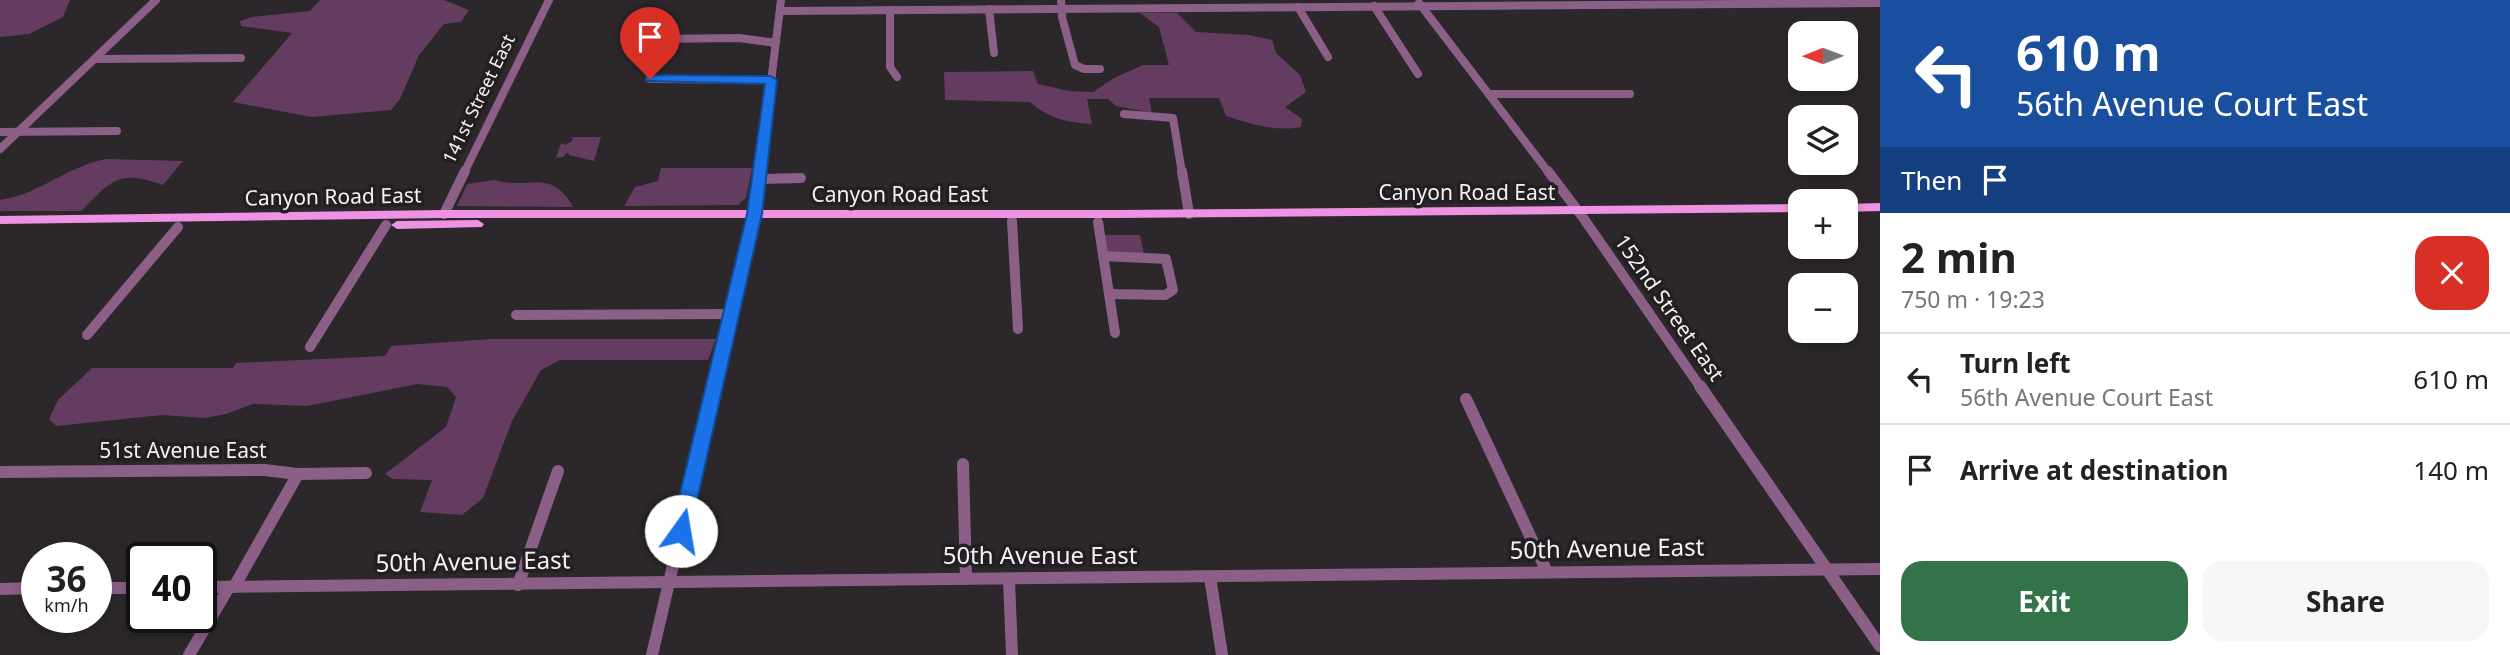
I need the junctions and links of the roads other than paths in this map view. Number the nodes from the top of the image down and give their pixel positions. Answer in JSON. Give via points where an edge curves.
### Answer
{"nodes":[{"id":1,"x":156,"y":0,"type":"edge"},
{"id":2,"x":549,"y":0,"type":"edge"},
{"id":3,"x":1139,"y":0,"type":"edge"},
{"id":4,"x":1729,"y":2,"type":"edge"},
{"id":5,"x":1777,"y":2,"type":"edge"},
{"id":6,"x":1845,"y":2,"type":"edge"},
{"id":7,"x":1419,"y":3,"type":"edge"},
{"id":8,"x":1880,"y":3,"type":"edge"},
{"id":9,"x":1062,"y":5,"type":"edge"},
{"id":10,"x":781,"y":6,"type":"edge"},
{"id":11,"x":1374,"y":6,"type":"junction"},
{"id":12,"x":1297,"y":7,"type":"junction"},
{"id":13,"x":989,"y":9,"type":"junction"},
{"id":14,"x":1143,"y":9,"type":"junction"},
{"id":15,"x":890,"y":10,"type":"junction"},
{"id":16,"x":647,"y":38,"type":"dead end"},
{"id":17,"x":776,"y":43,"type":"junction"},
{"id":18,"x":995,"y":53,"type":"dead end"},
{"id":19,"x":1328,"y":57,"type":"dead end"},
{"id":20,"x":95,"y":58,"type":"junction"},
{"id":21,"x":241,"y":58,"type":"dead end"},
{"id":22,"x":1100,"y":69,"type":"dead end"},
{"id":23,"x":1418,"y":74,"type":"dead end"},
{"id":24,"x":897,"y":76,"type":"dead end"},
{"id":25,"x":650,"y":79,"type":"dead end"},
{"id":26,"x":771,"y":80,"type":"junction"},
{"id":27,"x":1489,"y":94,"type":"junction"},
{"id":28,"x":1630,"y":94,"type":"dead end"},
{"id":29,"x":1124,"y":114,"type":"dead end"},
{"id":30,"x":117,"y":131,"type":"dead end"},
{"id":31,"x":0,"y":132,"type":"edge"},
{"id":32,"x":18,"y":132,"type":"junction"},
{"id":33,"x":0,"y":149,"type":"edge"},
{"id":34,"x":801,"y":178,"type":"dead end"},
{"id":35,"x":759,"y":179,"type":"junction"},
{"id":36,"x":1880,"y":207,"type":"edge"},
{"id":37,"x":1788,"y":208,"type":"edge"},
{"id":38,"x":1858,"y":208,"type":"edge"},
{"id":39,"x":1253,"y":213,"type":"junction"},
{"id":40,"x":444,"y":214,"type":"junction"},
{"id":41,"x":1189,"y":214,"type":"junction"},
{"id":42,"x":1582,"y":215,"type":"junction"},
{"id":43,"x":1858,"y":216,"type":"edge"},
{"id":44,"x":1880,"y":216,"type":"edge"},
{"id":45,"x":754,"y":217,"type":"junction"},
{"id":46,"x":1788,"y":217,"type":"edge"},
{"id":47,"x":243,"y":218,"type":"junction"},
{"id":48,"x":0,"y":220,"type":"edge"},
{"id":49,"x":1012,"y":221,"type":"junction"},
{"id":50,"x":1098,"y":222,"type":"junction"},
{"id":51,"x":1208,"y":222,"type":"junction"},
{"id":52,"x":386,"y":225,"type":"junction"},
{"id":53,"x":178,"y":227,"type":"junction"},
{"id":54,"x":0,"y":228,"type":"edge"},
{"id":55,"x":1103,"y":256,"type":"junction"},
{"id":56,"x":1109,"y":295,"type":"junction"},
{"id":57,"x":516,"y":314,"type":"dead end"},
{"id":58,"x":731,"y":314,"type":"junction"},
{"id":59,"x":1018,"y":328,"type":"dead end"},
{"id":60,"x":1115,"y":333,"type":"dead end"},
{"id":61,"x":87,"y":335,"type":"dead end"},
{"id":62,"x":310,"y":347,"type":"dead end"},
{"id":63,"x":1466,"y":398,"type":"dead end"},
{"id":64,"x":963,"y":464,"type":"dead end"},
{"id":65,"x":558,"y":471,"type":"dead end"},
{"id":66,"x":0,"y":472,"type":"edge"},
{"id":67,"x":366,"y":473,"type":"dead end"},
{"id":68,"x":298,"y":474,"type":"junction"},
{"id":69,"x":1880,"y":569,"type":"edge"},
{"id":70,"x":1827,"y":570,"type":"junction"},
{"id":71,"x":1548,"y":572,"type":"junction"},
{"id":72,"x":1210,"y":577,"type":"junction"},
{"id":73,"x":966,"y":579,"type":"junction"},
{"id":74,"x":1009,"y":580,"type":"junction"},
{"id":75,"x":669,"y":583,"type":"junction"},
{"id":76,"x":518,"y":585,"type":"junction"},
{"id":77,"x":217,"y":587,"type":"edge"},
{"id":78,"x":231,"y":587,"type":"junction"},
{"id":79,"x":21,"y":588,"type":"edge"},
{"id":80,"x":0,"y":589,"type":"edge"},
{"id":81,"x":1880,"y":646,"type":"edge"},
{"id":82,"x":189,"y":655,"type":"edge"},
{"id":83,"x":652,"y":655,"type":"edge"},
{"id":84,"x":1012,"y":655,"type":"edge"},
{"id":85,"x":1222,"y":655,"type":"edge"}],
"edges":[{"from":1,"to":20,"type":"street"},
{"from":2,"to":40,"type":"street","name":"141st Street East"},
{"from":3,"to":14,"type":"street"},
{"from":4,"to":5,"type":"street"},
{"from":4,"to":7,"type":"street"},
{"from":5,"to":6,"type":"street"},
{"from":6,"to":8,"type":"street"},
{"from":7,"to":11,"type":"street"},
{"from":7,"to":27,"type":"street","name":"152nd Street East"},
{"from":9,"to":13,"type":"street"},
{"from":9,"to":14,"type":"street"},
{"from":9,"to":22,"type":"street","via":[[1075,65]]},
{"from":10,"to":15,"type":"street"},
{"from":10,"to":17,"type":"street"},
{"from":11,"to":12,"type":"street"},
{"from":11,"to":23,"type":"street"},
{"from":12,"to":14,"type":"street"},
{"from":12,"to":19,"type":"street"},
{"from":13,"to":15,"type":"street"},
{"from":13,"to":18,"type":"street"},
{"from":15,"to":24,"type":"street","via":[[890,66]]},
{"from":16,"to":17,"type":"street","via":[[739,38]]},
{"from":17,"to":26,"type":"street"},
{"from":20,"to":21,"type":"street"},
{"from":20,"to":32,"type":"street"},
{"from":25,"to":26,"type":"street"},
{"from":26,"to":35,"type":"street"},
{"from":27,"to":28,"type":"street"},
{"from":27,"to":42,"type":"street","name":"152nd Street East"},
{"from":29,"to":41,"type":"street","via":[[1173,117]]},
{"from":30,"to":32,"type":"street"},
{"from":31,"to":32,"type":"street"},
{"from":32,"to":33,"type":"street"},
{"from":34,"to":35,"type":"street"},
{"from":35,"to":45,"type":"street"},
{"from":36,"to":38,"type":"main road"},
{"from":37,"to":42,"type":"main road","name":"Canyon Road East"},
{"from":39,"to":41,"type":"main road","name":"Canyon Road East"},
{"from":39,"to":42,"type":"main road","name":"Canyon Road East"},
{"from":39,"to":51,"type":"main road"},
{"from":40,"to":45,"type":"main road","name":"Canyon Road East"},
{"from":40,"to":47,"type":"main road","name":"Canyon Road East"},
{"from":40,"to":52,"type":"main road"},
{"from":41,"to":45,"type":"main road","name":"Canyon Road East"},
{"from":42,"to":46,"type":"main road","name":"Canyon Road East"},
{"from":42,"to":51,"type":"main road","name":"Canyon Road East"},
{"from":42,"to":70,"type":"street","name":"152nd Street East"},
{"from":43,"to":44,"type":"main road"},
{"from":45,"to":49,"type":"main road","name":"Canyon Road East"},
{"from":45,"to":52,"type":"main road","name":"Canyon Road East"},
{"from":45,"to":58,"type":"street"},
{"from":47,"to":48,"type":"main road","name":"Canyon Road East"},
{"from":47,"to":53,"type":"main road","via":[[187,222]]},
{"from":49,"to":50,"type":"main road","name":"Canyon Road East"},
{"from":49,"to":59,"type":"street"},
{"from":50,"to":51,"type":"main road","name":"Canyon Road East"},
{"from":50,"to":55,"type":"street"},
{"from":52,"to":53,"type":"main road","name":"Canyon Road East"},
{"from":52,"to":62,"type":"street"},
{"from":53,"to":54,"type":"main road","name":"Canyon Road East"},
{"from":53,"to":61,"type":"street"},
{"from":55,"to":56,"type":"street"},
{"from":55,"to":56,"type":"street","via":[[1166,259],[1172,290],[1165,295]]},
{"from":56,"to":60,"type":"street"},
{"from":57,"to":58,"type":"street"},
{"from":58,"to":75,"type":"street"},
{"from":63,"to":71,"type":"street"},
{"from":64,"to":73,"type":"street"},
{"from":65,"to":76,"type":"street"},
{"from":66,"to":68,"type":"street","name":"51st Avenue East","via":[[264,470]]},
{"from":67,"to":68,"type":"street","name":"51st Avenue East"},
{"from":68,"to":78,"type":"street"},
{"from":69,"to":70,"type":"street","name":"50th Avenue East"},
{"from":70,"to":71,"type":"street","name":"50th Avenue East"},
{"from":70,"to":81,"type":"street","name":"152nd Street East"},
{"from":71,"to":72,"type":"street","name":"50th Avenue East"},
{"from":72,"to":74,"type":"street","name":"50th Avenue East"},
{"from":72,"to":85,"type":"street"},
{"from":73,"to":74,"type":"street","name":"50th Avenue East"},
{"from":73,"to":75,"type":"street","name":"50th Avenue East"},
{"from":74,"to":84,"type":"street"},
{"from":75,"to":76,"type":"street","name":"50th Avenue East"},
{"from":75,"to":83,"type":"street"},
{"from":76,"to":78,"type":"street","name":"50th Avenue East"},
{"from":77,"to":78,"type":"street","name":"50th Avenue East"},
{"from":78,"to":82,"type":"street"},
{"from":79,"to":80,"type":"street"}]}
